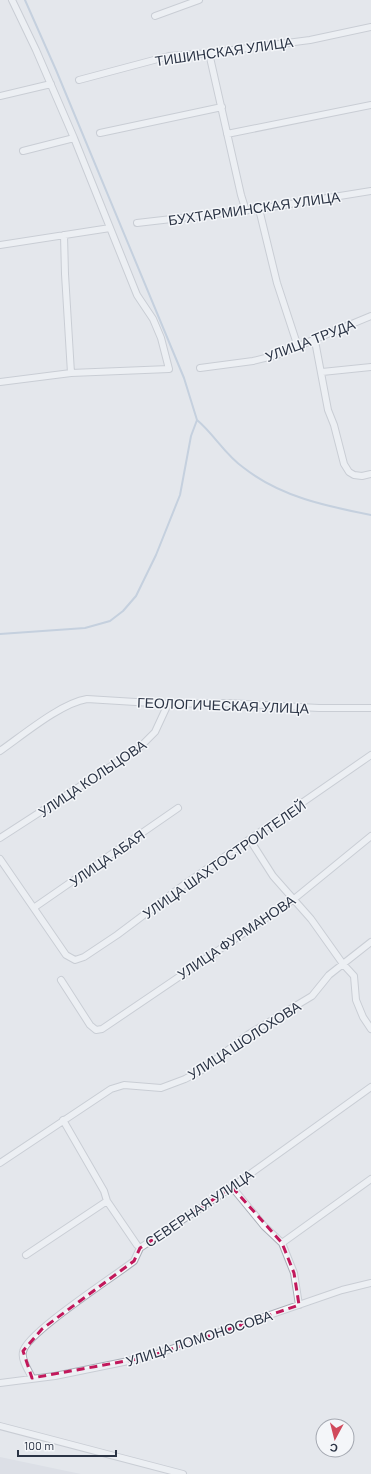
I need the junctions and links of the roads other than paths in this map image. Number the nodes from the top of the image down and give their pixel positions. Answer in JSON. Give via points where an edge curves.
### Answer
{"nodes":[{"id":1,"x":12,"y":0,"type":"edge"},
{"id":2,"x":200,"y":0,"type":"edge"},
{"id":3,"x":155,"y":16,"type":"dead end"},
{"id":4,"x":371,"y":27,"type":"edge"},
{"id":5,"x":209,"y":53,"type":"junction"},
{"id":6,"x":79,"y":80,"type":"dead end"},
{"id":7,"x":51,"y":84,"type":"junction"},
{"id":8,"x":0,"y":96,"type":"edge"},
{"id":9,"x":371,"y":105,"type":"edge"},
{"id":10,"x":222,"y":107,"type":"junction"},
{"id":11,"x":100,"y":133,"type":"dead end"},
{"id":12,"x":227,"y":134,"type":"junction"},
{"id":13,"x":74,"y":138,"type":"junction"},
{"id":14,"x":23,"y":151,"type":"dead end"},
{"id":15,"x":371,"y":191,"type":"edge"},
{"id":16,"x":259,"y":209,"type":"junction"},
{"id":17,"x":246,"y":211,"type":"junction"},
{"id":18,"x":137,"y":223,"type":"dead end"},
{"id":19,"x":110,"y":228,"type":"junction"},
{"id":20,"x":64,"y":235,"type":"junction"},
{"id":21,"x":0,"y":245,"type":"edge"},
{"id":22,"x":371,"y":316,"type":"edge"},
{"id":23,"x":315,"y":341,"type":"junction"},
{"id":24,"x":298,"y":347,"type":"junction"},
{"id":25,"x":371,"y":367,"type":"edge"},
{"id":26,"x":200,"y":368,"type":"dead end"},
{"id":27,"x":322,"y":372,"type":"junction"},
{"id":28,"x":72,"y":373,"type":"junction"},
{"id":29,"x":0,"y":382,"type":"edge"},
{"id":30,"x":371,"y":474,"type":"edge"},
{"id":31,"x":168,"y":704,"type":"junction"},
{"id":32,"x":371,"y":708,"type":"edge"},
{"id":33,"x":0,"y":751,"type":"edge"},
{"id":34,"x":371,"y":755,"type":"edge"},
{"id":35,"x":178,"y":808,"type":"dead end"},
{"id":36,"x":371,"y":836,"type":"edge"},
{"id":37,"x":0,"y":838,"type":"edge"},
{"id":38,"x":250,"y":840,"type":"junction"},
{"id":39,"x":0,"y":859,"type":"edge"},
{"id":40,"x":294,"y":899,"type":"junction"},
{"id":41,"x":35,"y":907,"type":"junction"},
{"id":42,"x":371,"y":942,"type":"edge"},
{"id":43,"x":343,"y":964,"type":"junction"},
{"id":44,"x":61,"y":980,"type":"dead end"},
{"id":45,"x":371,"y":1029,"type":"edge"},
{"id":46,"x":371,"y":1087,"type":"edge"},
{"id":47,"x":63,"y":1120,"type":"junction"},
{"id":48,"x":0,"y":1163,"type":"edge"},
{"id":49,"x":371,"y":1179,"type":"edge"},
{"id":50,"x":232,"y":1187,"type":"junction"},
{"id":51,"x":107,"y":1201,"type":"junction"},
{"id":52,"x":282,"y":1243,"type":"junction"},
{"id":53,"x":140,"y":1248,"type":"junction"},
{"id":54,"x":26,"y":1255,"type":"dead end"},
{"id":55,"x":371,"y":1283,"type":"edge"},
{"id":56,"x":299,"y":1305,"type":"junction"},
{"id":57,"x":32,"y":1378,"type":"junction"},
{"id":58,"x":0,"y":1383,"type":"edge"},
{"id":59,"x":0,"y":1426,"type":"edge"},
{"id":60,"x":183,"y":1474,"type":"edge"}],
"edges":[{"from":1,"to":7,"type":"street"},
{"from":2,"to":3,"type":"street"},
{"from":4,"to":5,"type":"street","name":"ТИШИНСКАЯ УЛИЦА","via":[[310,40]]},
{"from":5,"to":6,"type":"street","name":"ТИШИНСКАЯ УЛИЦА","via":[[169,56]]},
{"from":5,"to":10,"type":"street"},
{"from":7,"to":8,"type":"street"},
{"from":7,"to":13,"type":"street"},
{"from":9,"to":12,"type":"street"},
{"from":10,"to":11,"type":"street"},
{"from":10,"to":12,"type":"street"},
{"from":12,"to":17,"type":"street"},
{"from":13,"to":14,"type":"street"},
{"from":13,"to":19,"type":"street"},
{"from":15,"to":16,"type":"street","name":"БУХТАРМИНСКАЯ УЛИЦА"},
{"from":16,"to":17,"type":"street","name":"БУХТАРМИНСКАЯ УЛИЦА"},
{"from":16,"to":24,"type":"street","via":[[277,283]]},
{"from":17,"to":18,"type":"street","name":"БУХТАРМИНСКАЯ УЛИЦА"},
{"from":19,"to":20,"type":"street"},
{"from":19,"to":28,"type":"street","via":[[137,295],[161,338],[169,369]]},
{"from":20,"to":21,"type":"street"},
{"from":20,"to":28,"type":"street"},
{"from":22,"to":23,"type":"street","name":"УЛИЦА ТРУДА"},
{"from":23,"to":24,"type":"street","name":"УЛИЦА ТРУДА"},
{"from":23,"to":27,"type":"street"},
{"from":24,"to":26,"type":"street","name":"УЛИЦА ТРУДА","via":[[253,361]]},
{"from":25,"to":27,"type":"street"},
{"from":27,"to":30,"type":"street","via":[[328,410],[344,464],[354,475]]},
{"from":28,"to":29,"type":"street"},
{"from":31,"to":32,"type":"street","name":"ГЕОЛОГИЧЕСКАЯ УЛИЦА","via":[[227,703]]},
{"from":31,"to":33,"type":"street","name":"ГЕОЛОГИЧЕСКАЯ УЛИЦА","via":[[87,699],[76,701]]},
{"from":31,"to":37,"type":"street","name":"УЛИЦА КОЛЬЦОВА","via":[[155,732],[139,748]]},
{"from":34,"to":38,"type":"street","name":"УЛИЦА ШАХТОСТРОИТЕЛЕЙ"},
{"from":35,"to":41,"type":"street","name":"УЛИЦА АБАЯ"},
{"from":36,"to":40,"type":"street","name":"УЛИЦА ФУРМАНОВА"},
{"from":38,"to":40,"type":"street","via":[[273,876]]},
{"from":38,"to":41,"type":"street","name":"УЛИЦА ШАХТОСТРОИТЕЛЕЙ","via":[[117,935],[84,957],[75,960],[66,955]]},
{"from":39,"to":41,"type":"street"},
{"from":40,"to":43,"type":"street","via":[[321,931]]},
{"from":40,"to":44,"type":"street","name":"УЛИЦА ФУРМАНОВА","via":[[102,1029],[96,1030],[90,1025]]},
{"from":42,"to":43,"type":"street","name":"УЛИЦА ШОЛОХОВА"},
{"from":43,"to":45,"type":"street","via":[[354,976],[356,1000]]},
{"from":43,"to":47,"type":"street","name":"УЛИЦА ШОЛОХОВА","via":[[329,975],[312,996],[249,1034],[202,1070],[161,1088],[117,1086]]},
{"from":46,"to":50,"type":"street","name":"СЕВЕРНАЯ УЛИЦА"},
{"from":47,"to":48,"type":"street","name":"УЛИЦА ШОЛОХОВА"},
{"from":47,"to":51,"type":"street","via":[[104,1191]]},
{"from":49,"to":52,"type":"street"},
{"from":50,"to":52,"type":"street","via":[[264,1226]]},
{"from":50,"to":53,"type":"street","name":"СЕВЕРНАЯ УЛИЦА"},
{"from":51,"to":53,"type":"street"},
{"from":51,"to":54,"type":"street"},
{"from":52,"to":56,"type":"street","via":[[294,1273]]},
{"from":53,"to":57,"type":"street","name":"СЕВЕРНАЯ УЛИЦА","via":[[134,1261],[42,1329],[26,1345],[22,1354]]},
{"from":55,"to":56,"type":"street","name":"УЛИЦА ЛОМОНОСОВА"},
{"from":56,"to":57,"type":"street","name":"УЛИЦА ЛОМОНОСОВА","via":[[148,1357],[55,1376]]},
{"from":57,"to":58,"type":"street","name":"УЛИЦА ЛОМОНОСОВА"},
{"from":59,"to":60,"type":"street"}]}
